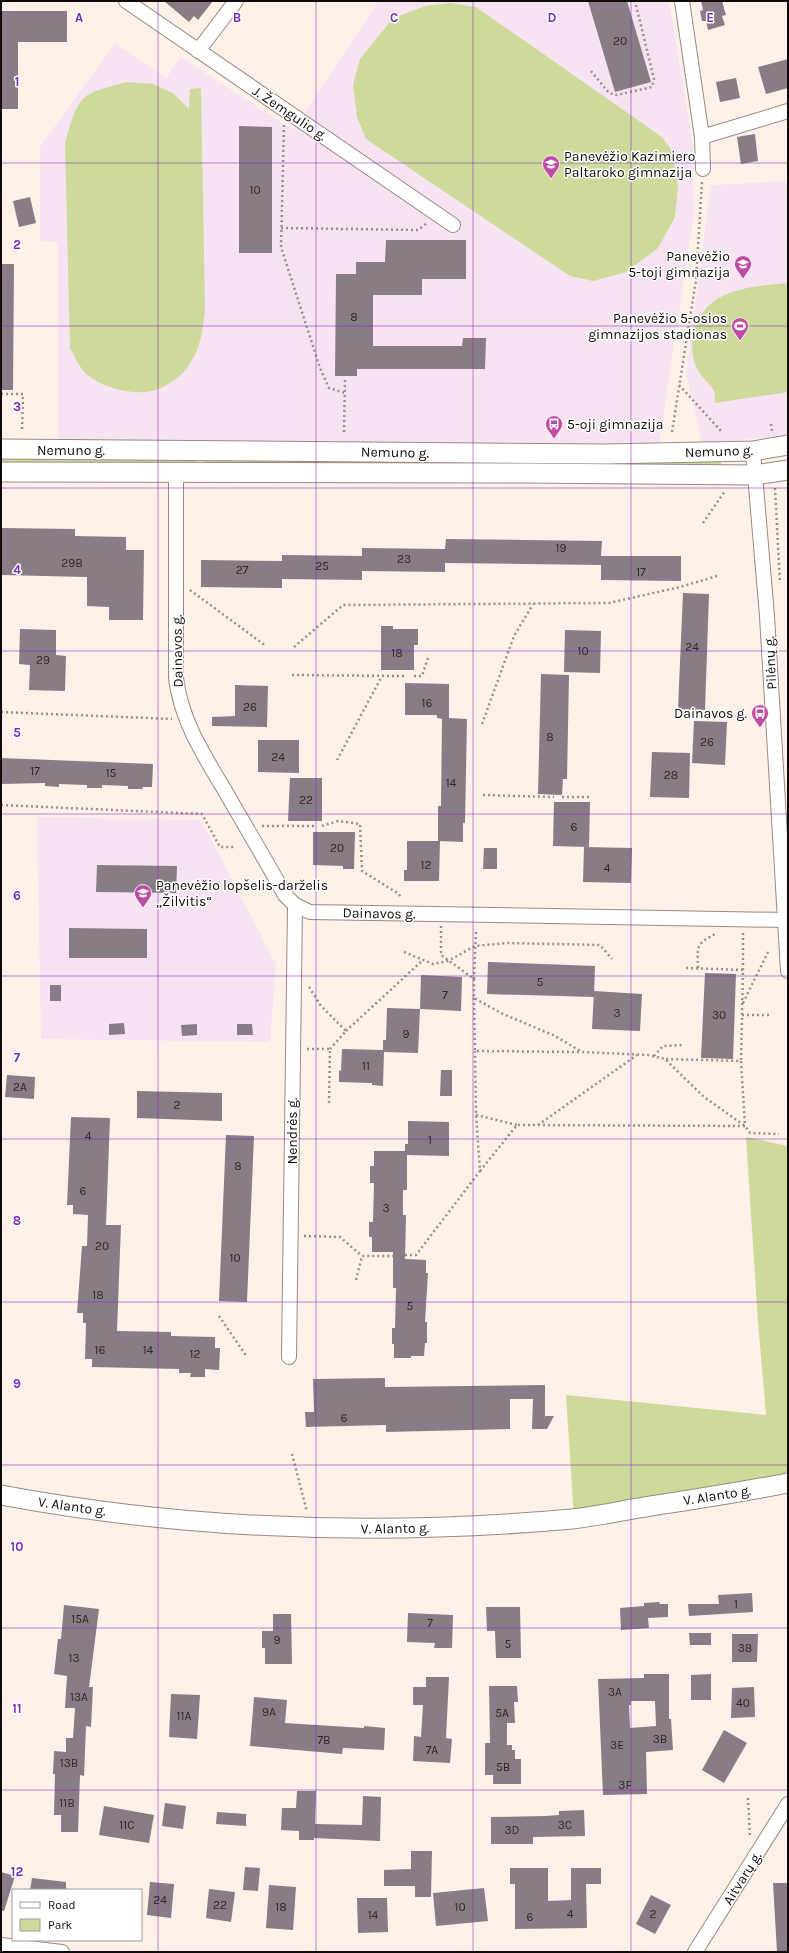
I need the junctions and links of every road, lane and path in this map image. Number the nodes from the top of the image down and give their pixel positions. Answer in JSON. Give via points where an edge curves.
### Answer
{"nodes":[{"id":1,"x":126,"y":1,"type":"edge"},
{"id":2,"x":236,"y":1,"type":"edge"},
{"id":3,"x":635,"y":1,"type":"edge"},
{"id":4,"x":682,"y":1,"type":"edge"},
{"id":5,"x":198,"y":51,"type":"junction"},
{"id":6,"x":591,"y":72,"type":"dead end"},
{"id":7,"x":284,"y":110,"type":"junction"},
{"id":8,"x":788,"y":112,"type":"edge"},
{"id":9,"x":702,"y":137,"type":"junction"},
{"id":10,"x":703,"y":169,"type":"joint"},
{"id":11,"x":438,"y":215,"type":"junction"},
{"id":12,"x":453,"y":225,"type":"dead end"},
{"id":13,"x":281,"y":228,"type":"junction"},
{"id":14,"x":345,"y":379,"type":"dead end"},
{"id":15,"x":679,"y":385,"type":"junction"},
{"id":16,"x":345,"y":393,"type":"junction"},
{"id":17,"x":1,"y":394,"type":"edge"},
{"id":18,"x":22,"y":430,"type":"dead end"},
{"id":19,"x":721,"y":431,"type":"dead end"},
{"id":20,"x":344,"y":432,"type":"dead end"},
{"id":21,"x":672,"y":432,"type":"dead end"},
{"id":22,"x":788,"y":445,"type":"edge"},
{"id":23,"x":1,"y":449,"type":"edge"},
{"id":24,"x":753,"y":451,"type":"junction"},
{"id":25,"x":788,"y":470,"type":"edge"},
{"id":26,"x":1,"y":472,"type":"edge"},
{"id":27,"x":176,"y":473,"type":"junction"},
{"id":28,"x":754,"y":475,"type":"junction"},
{"id":29,"x":725,"y":491,"type":"dead end"},
{"id":30,"x":703,"y":523,"type":"dead end"},
{"id":31,"x":717,"y":576,"type":"dead end"},
{"id":32,"x":176,"y":581,"type":"junction"},
{"id":33,"x":534,"y":603,"type":"junction"},
{"id":34,"x":266,"y":646,"type":"dead end"},
{"id":35,"x":294,"y":646,"type":"dead end"},
{"id":36,"x":429,"y":655,"type":"dead end"},
{"id":37,"x":292,"y":675,"type":"dead end"},
{"id":38,"x":382,"y":676,"type":"junction"},
{"id":39,"x":404,"y":676,"type":"dead end"},
{"id":40,"x":414,"y":676,"type":"dead end"},
{"id":41,"x":1,"y":712,"type":"edge"},
{"id":42,"x":176,"y":719,"type":"dead end"},
{"id":43,"x":482,"y":724,"type":"dead end"},
{"id":44,"x":337,"y":760,"type":"dead end"},
{"id":45,"x":483,"y":795,"type":"dead end"},
{"id":46,"x":554,"y":797,"type":"dead end"},
{"id":47,"x":562,"y":797,"type":"dead end"},
{"id":48,"x":590,"y":797,"type":"dead end"},
{"id":49,"x":1,"y":805,"type":"edge"},
{"id":50,"x":257,"y":826,"type":"dead end"},
{"id":51,"x":314,"y":826,"type":"dead end"},
{"id":52,"x":322,"y":826,"type":"dead end"},
{"id":53,"x":236,"y":847,"type":"dead end"},
{"id":54,"x":294,"y":905,"type":"junction"},
{"id":55,"x":408,"y":913,"type":"junction"},
{"id":56,"x":440,"y":914,"type":"junction"},
{"id":57,"x":477,"y":914,"type":"junction"},
{"id":58,"x":785,"y":920,"type":"junction"},
{"id":59,"x":724,"y":932,"type":"dead end"},
{"id":60,"x":736,"y":932,"type":"dead end"},
{"id":61,"x":743,"y":932,"type":"junction"},
{"id":62,"x":749,"y":932,"type":"dead end"},
{"id":63,"x":475,"y":946,"type":"junction"},
{"id":64,"x":404,"y":952,"type":"dead end"},
{"id":65,"x":768,"y":952,"type":"dead end"},
{"id":66,"x":612,"y":959,"type":"dead end"},
{"id":67,"x":424,"y":960,"type":"junction"},
{"id":68,"x":448,"y":961,"type":"junction"},
{"id":69,"x":294,"y":964,"type":"junction"},
{"id":70,"x":686,"y":968,"type":"dead end"},
{"id":71,"x":698,"y":968,"type":"junction"},
{"id":72,"x":743,"y":970,"type":"junction"},
{"id":73,"x":788,"y":971,"type":"edge"},
{"id":74,"x":474,"y":979,"type":"junction"},
{"id":75,"x":474,"y":998,"type":"junction"},
{"id":76,"x":742,"y":1005,"type":"junction"},
{"id":77,"x":742,"y":1015,"type":"junction"},
{"id":78,"x":772,"y":1015,"type":"dead end"},
{"id":79,"x":346,"y":1032,"type":"junction"},
{"id":80,"x":682,"y":1045,"type":"dead end"},
{"id":81,"x":292,"y":1048,"type":"junction"},
{"id":82,"x":330,"y":1049,"type":"junction"},
{"id":83,"x":475,"y":1051,"type":"junction"},
{"id":84,"x":582,"y":1052,"type":"junction"},
{"id":85,"x":637,"y":1055,"type":"junction"},
{"id":86,"x":654,"y":1057,"type":"junction"},
{"id":87,"x":666,"y":1059,"type":"junction"},
{"id":88,"x":741,"y":1061,"type":"junction"},
{"id":89,"x":329,"y":1103,"type":"dead end"},
{"id":90,"x":476,"y":1114,"type":"junction"},
{"id":91,"x":517,"y":1125,"type":"junction"},
{"id":92,"x":537,"y":1125,"type":"junction"},
{"id":93,"x":745,"y":1126,"type":"junction"},
{"id":94,"x":779,"y":1134,"type":"dead end"},
{"id":95,"x":480,"y":1171,"type":"junction"},
{"id":96,"x":291,"y":1236,"type":"junction"},
{"id":97,"x":362,"y":1256,"type":"junction"},
{"id":98,"x":393,"y":1256,"type":"dead end"},
{"id":99,"x":405,"y":1256,"type":"dead end"},
{"id":100,"x":356,"y":1280,"type":"dead end"},
{"id":101,"x":219,"y":1316,"type":"dead end"},
{"id":102,"x":247,"y":1357,"type":"dead end"},
{"id":103,"x":289,"y":1357,"type":"dead end"},
{"id":104,"x":292,"y":1454,"type":"dead end"},
{"id":105,"x":788,"y":1483,"type":"edge"},
{"id":106,"x":1,"y":1495,"type":"edge"},
{"id":107,"x":311,"y":1528,"type":"junction"},
{"id":108,"x":748,"y":1798,"type":"dead end"},
{"id":109,"x":788,"y":1804,"type":"edge"},
{"id":110,"x":750,"y":1844,"type":"dead end"},
{"id":111,"x":1,"y":1946,"type":"edge"},
{"id":112,"x":62,"y":1952,"type":"edge"},
{"id":113,"x":695,"y":1952,"type":"edge"}],
"edges":[{"from":1,"to":5,"type":"street","name":"J. Žemgulio g."},
{"from":2,"to":5,"type":"street"},
{"from":3,"to":6,"type":"path","via":[[654,79],[652,87],[617,95],[609,93]]},
{"from":4,"to":9,"type":"street"},
{"from":5,"to":7,"type":"street","name":"J. Žemgulio g."},
{"from":7,"to":11,"type":"street","name":"J. Žemgulio g."},
{"from":7,"to":13,"type":"path"},
{"from":8,"to":9,"type":"street"},
{"from":9,"to":10,"type":"street"},
{"from":10,"to":15,"type":"path","via":[[696,280]]},
{"from":11,"to":12,"type":"street","name":"J. Žemgulio g."},
{"from":11,"to":13,"type":"path","via":[[418,230]]},
{"from":13,"to":16,"type":"path","via":[[281,247],[320,368],[329,388]]},
{"from":14,"to":16,"type":"path"},
{"from":15,"to":19,"type":"path"},
{"from":15,"to":21,"type":"path"},
{"from":16,"to":20,"type":"path"},
{"from":17,"to":18,"type":"path","via":[[23,394]]},
{"from":22,"to":24,"type":"main road","name":"Nemuno g."},
{"from":23,"to":24,"type":"main road","name":"Nemuno g.","via":[[605,454]]},
{"from":24,"to":28,"type":"street","name":"Pilėnų g."},
{"from":25,"to":28,"type":"main road","name":"Nemuno g."},
{"from":26,"to":27,"type":"main road","name":"Nemuno g."},
{"from":27,"to":28,"type":"main road","name":"Nemuno g."},
{"from":27,"to":32,"type":"street","name":"Dainavos g."},
{"from":28,"to":58,"type":"street","name":"Pilėnų g.","via":[[767,616]]},
{"from":29,"to":30,"type":"path"},
{"from":31,"to":33,"type":"path","via":[[680,588],[609,603]]},
{"from":32,"to":34,"type":"path"},
{"from":32,"to":54,"type":"street","name":"Dainavos g.","via":[[176,678],[178,697],[184,714],[201,750],[285,895]]},
{"from":33,"to":35,"type":"path","via":[[343,605]]},
{"from":33,"to":43,"type":"path","via":[[514,636]]},
{"from":36,"to":40,"type":"path","via":[[422,676]]},
{"from":37,"to":38,"type":"path"},
{"from":38,"to":39,"type":"path"},
{"from":38,"to":44,"type":"path"},
{"from":41,"to":42,"type":"path"},
{"from":45,"to":46,"type":"path"},
{"from":47,"to":48,"type":"path"},
{"from":49,"to":53,"type":"path","via":[[202,814],[220,846]]},
{"from":50,"to":51,"type":"path"},
{"from":52,"to":55,"type":"path","via":[[338,821],[360,824],[362,871],[399,894]]},
{"from":54,"to":55,"type":"street","name":"Dainavos g.","via":[[310,912]]},
{"from":54,"to":69,"type":"street","name":"Nendrės g."},
{"from":55,"to":56,"type":"street","name":"Dainavos g."},
{"from":56,"to":57,"type":"street","name":"Dainavos g."},
{"from":56,"to":68,"type":"path","via":[[442,955]]},
{"from":57,"to":58,"type":"street","name":"Dainavos g."},
{"from":57,"to":63,"type":"path"},
{"from":58,"to":73,"type":"street","name":"Pilėnų g."},
{"from":59,"to":71,"type":"path","via":[[718,932],[702,941],[698,950]]},
{"from":60,"to":61,"type":"path"},
{"from":61,"to":62,"type":"path"},
{"from":61,"to":72,"type":"path"},
{"from":63,"to":66,"type":"path","via":[[507,942],[600,945]]},
{"from":63,"to":68,"type":"path"},
{"from":63,"to":74,"type":"path"},
{"from":64,"to":67,"type":"path"},
{"from":65,"to":76,"type":"path"},
{"from":67,"to":68,"type":"path","via":[[433,964]]},
{"from":67,"to":79,"type":"path"},
{"from":68,"to":74,"type":"path"},
{"from":69,"to":79,"type":"path","via":[[321,1006]]},
{"from":69,"to":81,"type":"street","name":"Nendrės g."},
{"from":70,"to":71,"type":"path"},
{"from":71,"to":72,"type":"path"},
{"from":72,"to":76,"type":"path"},
{"from":74,"to":75,"type":"path"},
{"from":75,"to":83,"type":"path"},
{"from":75,"to":84,"type":"path","via":[[555,1036]]},
{"from":76,"to":77,"type":"path"},
{"from":77,"to":78,"type":"path"},
{"from":77,"to":88,"type":"path"},
{"from":79,"to":82,"type":"path"},
{"from":80,"to":86,"type":"path","via":[[663,1046]]},
{"from":81,"to":82,"type":"path"},
{"from":81,"to":96,"type":"street","name":"Nendrės g."},
{"from":82,"to":89,"type":"path"},
{"from":83,"to":84,"type":"path"},
{"from":83,"to":90,"type":"path"},
{"from":84,"to":85,"type":"path"},
{"from":85,"to":86,"type":"path"},
{"from":85,"to":92,"type":"path"},
{"from":86,"to":87,"type":"path"},
{"from":87,"to":88,"type":"path"},
{"from":87,"to":93,"type":"path","via":[[704,1097]]},
{"from":88,"to":93,"type":"path"},
{"from":90,"to":91,"type":"path"},
{"from":90,"to":95,"type":"path"},
{"from":91,"to":92,"type":"path"},
{"from":91,"to":95,"type":"path"},
{"from":92,"to":93,"type":"path"},
{"from":93,"to":94,"type":"path","via":[[750,1133]]},
{"from":95,"to":99,"type":"path","via":[[416,1255]]},
{"from":96,"to":97,"type":"path","via":[[340,1237]]},
{"from":96,"to":103,"type":"street","name":"Nendrės g."},
{"from":97,"to":98,"type":"path"},
{"from":97,"to":100,"type":"path"},
{"from":101,"to":102,"type":"path"},
{"from":104,"to":107,"type":"path"},
{"from":105,"to":107,"type":"main road","name":"V. Alanto g.","via":[[574,1519],[472,1526]]},
{"from":106,"to":107,"type":"main road","name":"V. Alanto g.","via":[[86,1509],[187,1520]]},
{"from":108,"to":110,"type":"path"},
{"from":109,"to":113,"type":"street","name":"Aitvarų g."},
{"from":111,"to":112,"type":"street"}]}
